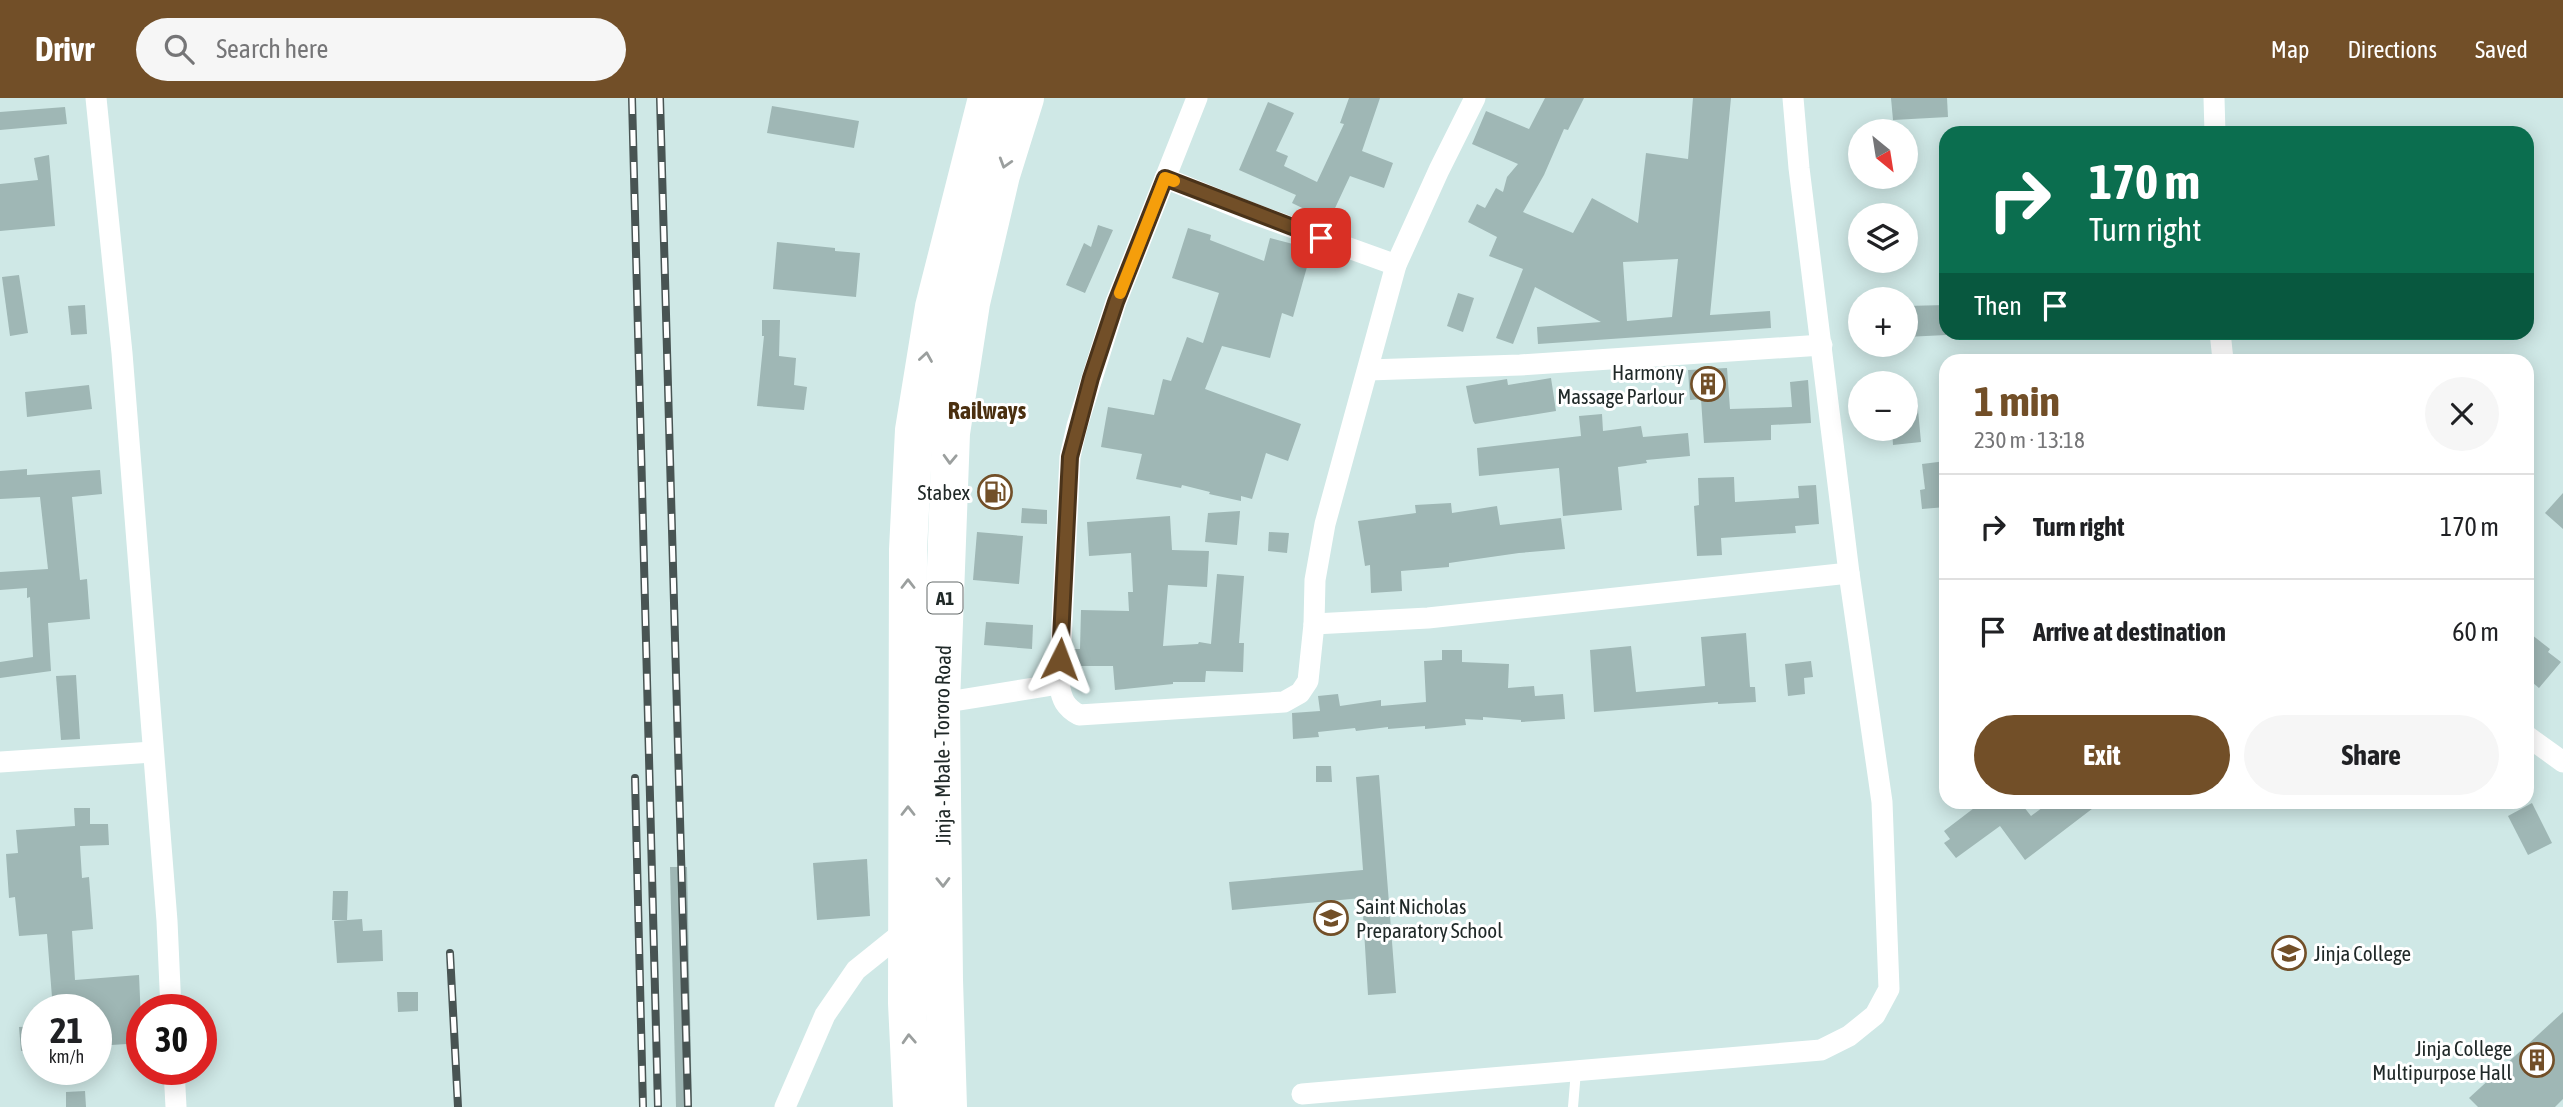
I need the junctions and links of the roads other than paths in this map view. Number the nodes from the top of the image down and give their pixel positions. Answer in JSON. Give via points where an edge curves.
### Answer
{"nodes":[{"id":1,"x":96,"y":98,"type":"edge"},
{"id":2,"x":987,"y":98,"type":"edge"},
{"id":3,"x":1025,"y":98,"type":"edge"},
{"id":4,"x":1197,"y":98,"type":"edge"},
{"id":5,"x":1475,"y":98,"type":"edge"},
{"id":6,"x":1793,"y":98,"type":"edge"},
{"id":7,"x":2214,"y":98,"type":"edge"},
{"id":8,"x":2215,"y":126,"type":"edge"},
{"id":9,"x":1165,"y":178,"type":"junction"},
{"id":10,"x":1395,"y":265,"type":"junction"},
{"id":11,"x":1822,"y":345,"type":"junction"},
{"id":12,"x":1368,"y":370,"type":"junction"},
{"id":13,"x":1849,"y":573,"type":"junction"},
{"id":14,"x":1314,"y":624,"type":"junction"},
{"id":15,"x":1059,"y":684,"type":"junction"},
{"id":16,"x":941,"y":703,"type":"junction"},
{"id":17,"x":2534,"y":741,"type":"edge"},
{"id":18,"x":153,"y":751,"type":"junction"},
{"id":19,"x":0,"y":762,"type":"edge"},
{"id":20,"x":2563,"y":762,"type":"edge"},
{"id":21,"x":907,"y":929,"type":"junction"},
{"id":22,"x":170,"y":994,"type":"edge"},
{"id":23,"x":1576,"y":1071,"type":"junction"},
{"id":24,"x":175,"y":1085,"type":"edge"},
{"id":25,"x":1302,"y":1094,"type":"dead end"},
{"id":26,"x":176,"y":1107,"type":"edge"},
{"id":27,"x":785,"y":1107,"type":"edge"},
{"id":28,"x":912,"y":1107,"type":"edge"},
{"id":29,"x":948,"y":1107,"type":"edge"},
{"id":30,"x":1573,"y":1107,"type":"edge"}],
"edges":[{"from":1,"to":18,"type":"street","via":[[122,353]]},
{"from":21,"to":2,"type":"highway","name":"Jinja - Mbale - Tororo Road","number":"A1","one_way":true,"via":[[908,550],[914,430],[934,307]]},
{"from":3,"to":16,"type":"highway","name":"Jinja - Mbale - Tororo Road","number":"A1","one_way":true,"via":[[1001,175],[971,303],[951,433]]},
{"from":4,"to":9,"type":"street"},
{"from":5,"to":10,"type":"street"},
{"from":6,"to":11,"type":"street"},
{"from":7,"to":8,"type":"street"},
{"from":9,"to":10,"type":"street"},
{"from":9,"to":15,"type":"street","via":[[1116,302],[1070,457]]},
{"from":10,"to":12,"type":"street"},
{"from":11,"to":12,"type":"street"},
{"from":11,"to":13,"type":"street"},
{"from":12,"to":14,"type":"street","via":[[1325,524],[1315,580]]},
{"from":13,"to":14,"type":"street","via":[[1428,618]]},
{"from":13,"to":23,"type":"street","via":[[1882,802],[1889,989],[1875,1015],[1821,1050]]},
{"from":14,"to":15,"type":"street","via":[[1308,681],[1300,693],[1284,702],[1079,715],[1067,708]]},
{"from":15,"to":16,"type":"street"},
{"from":16,"to":29,"type":"highway","name":"Jinja - Mbale - Tororo Road","number":"A1","one_way":true},
{"from":17,"to":20,"type":"street"},
{"from":18,"to":19,"type":"street"},
{"from":18,"to":22,"type":"street"},
{"from":21,"to":27,"type":"street","via":[[856,970],[825,1014]]},
{"from":28,"to":21,"type":"highway","name":"Jinja - Mbale - Tororo Road","number":"A1","one_way":true},
{"from":23,"to":25,"type":"street"},
{"from":23,"to":30,"type":"lane"},
{"from":24,"to":26,"type":"street"}]}
